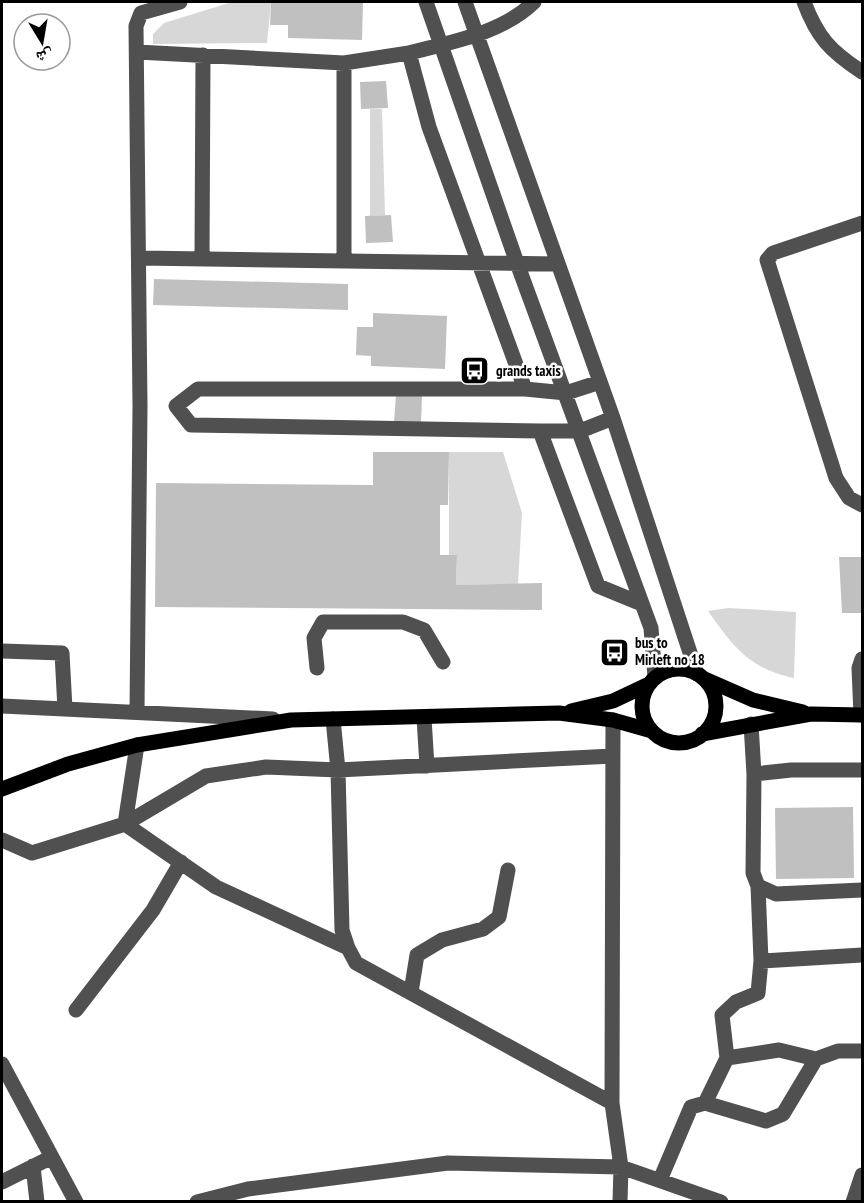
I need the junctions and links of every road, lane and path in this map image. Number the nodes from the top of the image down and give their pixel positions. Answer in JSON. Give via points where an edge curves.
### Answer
{"nodes":[{"id":1,"x":180,"y":2,"type":"edge"},
{"id":2,"x":426,"y":2,"type":"edge"},
{"id":3,"x":465,"y":2,"type":"edge"},
{"id":4,"x":534,"y":2,"type":"edge"},
{"id":5,"x":804,"y":2,"type":"edge"},
{"id":6,"x":476,"y":34,"type":"junction"},
{"id":7,"x":441,"y":45,"type":"junction"},
{"id":8,"x":136,"y":52,"type":"junction"},
{"id":9,"x":409,"y":53,"type":"junction"},
{"id":10,"x":203,"y":55,"type":"junction"},
{"id":11,"x":344,"y":63,"type":"junction"},
{"id":12,"x":862,"y":72,"type":"edge"},
{"id":13,"x":862,"y":223,"type":"edge"},
{"id":14,"x":140,"y":258,"type":"junction"},
{"id":15,"x":202,"y":259,"type":"junction"},
{"id":16,"x":344,"y":261,"type":"junction"},
{"id":17,"x":480,"y":263,"type":"junction"},
{"id":18,"x":517,"y":263,"type":"junction"},
{"id":19,"x":557,"y":264,"type":"junction"},
{"id":20,"x":600,"y":382,"type":"junction"},
{"id":21,"x":525,"y":389,"type":"junction"},
{"id":22,"x":566,"y":393,"type":"junction"},
{"id":23,"x":613,"y":418,"type":"junction"},
{"id":24,"x":540,"y":431,"type":"junction"},
{"id":25,"x":580,"y":431,"type":"junction"},
{"id":26,"x":862,"y":505,"type":"edge"},
{"id":27,"x":642,"y":604,"type":"junction"},
{"id":28,"x":2,"y":651,"type":"edge"},
{"id":29,"x":862,"y":659,"type":"edge"},
{"id":30,"x":442,"y":662,"type":"dead end"},
{"id":31,"x":317,"y":668,"type":"dead end"},
{"id":32,"x":701,"y":676,"type":"junction"},
{"id":33,"x":652,"y":681,"type":"junction"},
{"id":34,"x":2,"y":706,"type":"edge"},
{"id":35,"x":65,"y":709,"type":"junction"},
{"id":36,"x":136,"y":712,"type":"junction"},
{"id":37,"x":559,"y":713,"type":"junction"},
{"id":38,"x":811,"y":714,"type":"junction"},
{"id":39,"x":862,"y":715,"type":"edge"},
{"id":40,"x":424,"y":718,"type":"junction"},
{"id":41,"x":333,"y":719,"type":"junction"},
{"id":42,"x":291,"y":720,"type":"junction"},
{"id":43,"x":613,"y":720,"type":"junction"},
{"id":44,"x":751,"y":724,"type":"junction"},
{"id":45,"x":652,"y":731,"type":"junction"},
{"id":46,"x":702,"y":734,"type":"junction"},
{"id":47,"x":137,"y":745,"type":"junction"},
{"id":48,"x":613,"y":756,"type":"junction"},
{"id":49,"x":427,"y":765,"type":"junction"},
{"id":50,"x":338,"y":770,"type":"junction"},
{"id":51,"x":862,"y":770,"type":"edge"},
{"id":52,"x":754,"y":774,"type":"junction"},
{"id":53,"x":2,"y":789,"type":"edge"},
{"id":54,"x":125,"y":824,"type":"junction"},
{"id":55,"x":2,"y":840,"type":"edge"},
{"id":56,"x":181,"y":862,"type":"junction"},
{"id":57,"x":508,"y":870,"type":"dead end"},
{"id":58,"x":758,"y":886,"type":"junction"},
{"id":59,"x":862,"y":890,"type":"edge"},
{"id":60,"x":348,"y":948,"type":"junction"},
{"id":61,"x":862,"y":955,"type":"edge"},
{"id":62,"x":761,"y":961,"type":"junction"},
{"id":63,"x":411,"y":993,"type":"junction"},
{"id":64,"x":76,"y":1010,"type":"dead end"},
{"id":65,"x":862,"y":1052,"type":"edge"},
{"id":66,"x":727,"y":1058,"type":"junction"},
{"id":67,"x":816,"y":1059,"type":"junction"},
{"id":68,"x":2,"y":1064,"type":"edge"},
{"id":69,"x":612,"y":1103,"type":"junction"},
{"id":70,"x":705,"y":1103,"type":"junction"},
{"id":71,"x":52,"y":1157,"type":"junction"},
{"id":72,"x":33,"y":1166,"type":"junction"},
{"id":73,"x":621,"y":1167,"type":"junction"},
{"id":74,"x":862,"y":1174,"type":"edge"},
{"id":75,"x":660,"y":1180,"type":"junction"},
{"id":76,"x":2,"y":1182,"type":"edge"},
{"id":77,"x":37,"y":1202,"type":"edge"},
{"id":78,"x":76,"y":1202,"type":"edge"},
{"id":79,"x":196,"y":1202,"type":"edge"},
{"id":80,"x":620,"y":1202,"type":"edge"},
{"id":81,"x":721,"y":1202,"type":"edge"},
{"id":82,"x":853,"y":1202,"type":"edge"}],
"edges":[{"from":1,"to":8,"type":"street","via":[[141,14],[136,26]]},
{"from":2,"to":7,"type":"street"},
{"from":3,"to":6,"type":"street"},
{"from":4,"to":6,"type":"street","via":[[521,14]]},
{"from":5,"to":12,"type":"street","via":[[814,29],[842,59]]},
{"from":6,"to":7,"type":"street"},
{"from":6,"to":19,"type":"street"},
{"from":7,"to":9,"type":"street"},
{"from":7,"to":18,"type":"street"},
{"from":8,"to":10,"type":"street"},
{"from":8,"to":14,"type":"street"},
{"from":9,"to":11,"type":"street"},
{"from":9,"to":17,"type":"street","via":[[429,127]]},
{"from":10,"to":11,"type":"street"},
{"from":10,"to":15,"type":"street"},
{"from":11,"to":16,"type":"street"},
{"from":13,"to":26,"type":"street","via":[[773,253],[767,260],[836,478],[849,498]]},
{"from":14,"to":15,"type":"street"},
{"from":14,"to":36,"type":"street"},
{"from":15,"to":16,"type":"street"},
{"from":16,"to":17,"type":"street"},
{"from":17,"to":18,"type":"street"},
{"from":17,"to":21,"type":"street"},
{"from":18,"to":19,"type":"street"},
{"from":18,"to":22,"type":"street"},
{"from":19,"to":20,"type":"street"},
{"from":20,"to":22,"type":"street"},
{"from":20,"to":23,"type":"street"},
{"from":21,"to":22,"type":"street"},
{"from":21,"to":24,"type":"street","via":[[198,389],[176,406],[191,425]]},
{"from":22,"to":25,"type":"street"},
{"from":23,"to":25,"type":"street"},
{"from":23,"to":32,"type":"street"},
{"from":24,"to":25,"type":"street"},
{"from":24,"to":27,"type":"street","via":[[598,586]]},
{"from":25,"to":27,"type":"street"},
{"from":27,"to":33,"type":"street","via":[[651,628]]},
{"from":28,"to":35,"type":"street","via":[[62,652]]},
{"from":29,"to":39,"type":"street"},
{"from":30,"to":31,"type":"street","via":[[424,630],[403,622],[323,622],[314,638]]},
{"from":32,"to":33,"type":"main road","via":[[675,669]]},
{"from":32,"to":38,"type":"main road","via":[[753,700]]},
{"from":32,"to":46,"type":"main road","via":[[714,695],[715,713]]},
{"from":33,"to":37,"type":"main road","via":[[613,701]]},
{"from":33,"to":45,"type":"main road","via":[[642,703]]},
{"from":34,"to":35,"type":"street"},
{"from":35,"to":36,"type":"street"},
{"from":36,"to":42,"type":"street"},
{"from":37,"to":40,"type":"main road"},
{"from":37,"to":43,"type":"main road"},
{"from":38,"to":39,"type":"main road"},
{"from":38,"to":44,"type":"main road"},
{"from":40,"to":41,"type":"main road"},
{"from":40,"to":49,"type":"street"},
{"from":41,"to":42,"type":"main road"},
{"from":41,"to":50,"type":"street"},
{"from":42,"to":47,"type":"main road"},
{"from":43,"to":45,"type":"main road"},
{"from":43,"to":48,"type":"street"},
{"from":44,"to":46,"type":"main road"},
{"from":44,"to":52,"type":"street"},
{"from":45,"to":46,"type":"main road","via":[[671,742]]},
{"from":47,"to":53,"type":"main road","via":[[68,764]]},
{"from":47,"to":54,"type":"street"},
{"from":48,"to":49,"type":"street"},
{"from":48,"to":69,"type":"street"},
{"from":49,"to":50,"type":"street"},
{"from":50,"to":54,"type":"street","via":[[266,767],[206,776]]},
{"from":50,"to":60,"type":"street","via":[[342,930]]},
{"from":51,"to":52,"type":"street"},
{"from":52,"to":58,"type":"street","via":[[753,873]]},
{"from":54,"to":55,"type":"street","via":[[32,853]]},
{"from":54,"to":56,"type":"street"},
{"from":56,"to":60,"type":"street","via":[[216,887]]},
{"from":56,"to":64,"type":"street","via":[[153,910]]},
{"from":57,"to":63,"type":"street","via":[[499,916],[483,929],[442,940],[417,955]]},
{"from":58,"to":59,"type":"street","via":[[776,894]]},
{"from":58,"to":62,"type":"street"},
{"from":60,"to":63,"type":"street","via":[[356,963]]},
{"from":61,"to":62,"type":"street"},
{"from":62,"to":66,"type":"street","via":[[758,993],[736,1002],[722,1015]]},
{"from":63,"to":69,"type":"street"},
{"from":65,"to":67,"type":"street","via":[[838,1051]]},
{"from":66,"to":67,"type":"street","via":[[779,1050]]},
{"from":66,"to":70,"type":"street"},
{"from":67,"to":70,"type":"street","via":[[783,1114],[766,1120]]},
{"from":68,"to":71,"type":"street"},
{"from":69,"to":73,"type":"street"},
{"from":70,"to":75,"type":"street","via":[[691,1107]]},
{"from":71,"to":72,"type":"street"},
{"from":71,"to":78,"type":"street"},
{"from":72,"to":76,"type":"street"},
{"from":72,"to":77,"type":"street"},
{"from":73,"to":75,"type":"street"},
{"from":73,"to":79,"type":"street","via":[[448,1163],[248,1189]]},
{"from":73,"to":80,"type":"street"},
{"from":74,"to":82,"type":"street"},
{"from":75,"to":81,"type":"street"}]}
